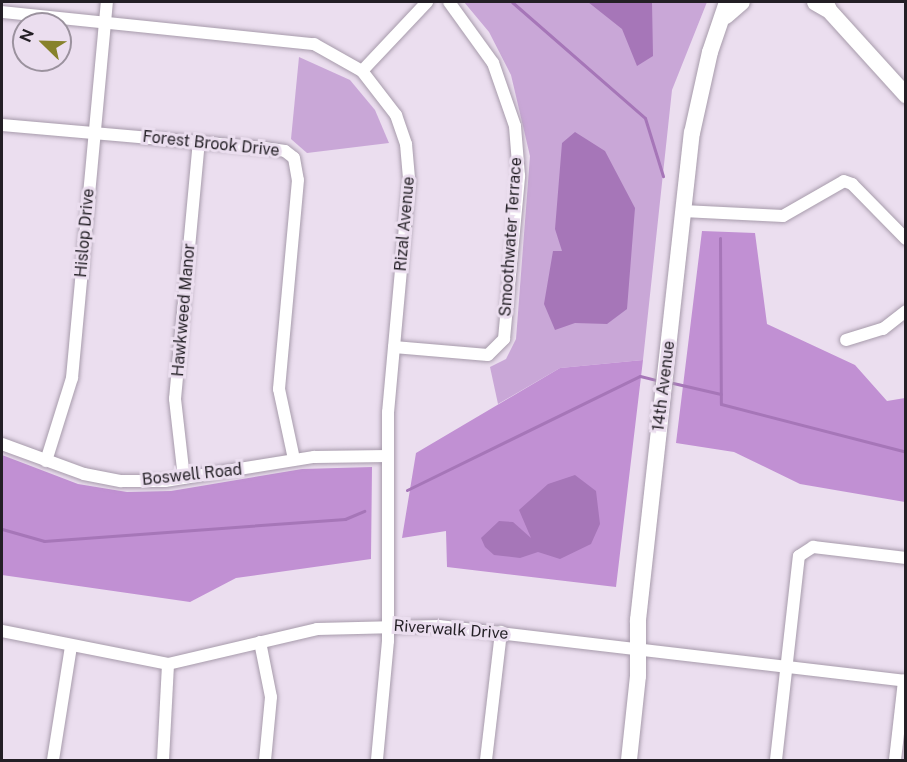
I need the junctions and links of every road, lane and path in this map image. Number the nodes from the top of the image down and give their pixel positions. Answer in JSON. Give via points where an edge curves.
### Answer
{"nodes":[{"id":1,"x":106,"y":2,"type":"edge"},
{"id":2,"x":427,"y":2,"type":"edge"},
{"id":3,"x":448,"y":2,"type":"edge"},
{"id":4,"x":742,"y":2,"type":"edge"},
{"id":5,"x":823,"y":4,"type":"edge"},
{"id":6,"x":727,"y":9,"type":"edge"},
{"id":7,"x":2,"y":12,"type":"edge"},
{"id":8,"x":105,"y":21,"type":"junction"},
{"id":9,"x":362,"y":71,"type":"junction"},
{"id":10,"x":906,"y":95,"type":"edge"},
{"id":11,"x":2,"y":125,"type":"edge"},
{"id":12,"x":94,"y":132,"type":"junction"},
{"id":13,"x":199,"y":142,"type":"junction"},
{"id":14,"x":683,"y":211,"type":"junction"},
{"id":15,"x":906,"y":239,"type":"edge"},
{"id":16,"x":906,"y":311,"type":"edge"},
{"id":17,"x":846,"y":340,"type":"dead end"},
{"id":18,"x":394,"y":347,"type":"junction"},
{"id":19,"x":2,"y":444,"type":"edge"},
{"id":20,"x":388,"y":456,"type":"junction"},
{"id":21,"x":294,"y":459,"type":"junction"},
{"id":22,"x":46,"y":461,"type":"junction"},
{"id":23,"x":184,"y":478,"type":"junction"},
{"id":24,"x":906,"y":558,"type":"edge"},
{"id":25,"x":388,"y":626,"type":"junction"},
{"id":26,"x":2,"y":631,"type":"edge"},
{"id":27,"x":501,"y":632,"type":"junction"},
{"id":28,"x":260,"y":642,"type":"junction"},
{"id":29,"x":71,"y":646,"type":"junction"},
{"id":30,"x":638,"y":648,"type":"junction"},
{"id":31,"x":168,"y":664,"type":"junction"},
{"id":32,"x":785,"y":668,"type":"junction"},
{"id":33,"x":904,"y":681,"type":"edge"},
{"id":34,"x":53,"y":760,"type":"edge"},
{"id":35,"x":163,"y":760,"type":"edge"},
{"id":36,"x":265,"y":760,"type":"edge"},
{"id":37,"x":377,"y":760,"type":"edge"},
{"id":38,"x":486,"y":760,"type":"edge"},
{"id":39,"x":629,"y":760,"type":"edge"},
{"id":40,"x":776,"y":760,"type":"edge"},
{"id":41,"x":895,"y":760,"type":"edge"}],
"edges":[{"from":1,"to":8,"type":"street","name":"Hislop Drive"},
{"from":2,"to":9,"type":"street"},
{"from":3,"to":18,"type":"street","name":"Smoothwater Terrace","via":[[493,63],[515,126],[519,176],[504,339],[488,355]]},
{"from":4,"to":6,"type":"main road","name":"14th Avenue"},
{"from":5,"to":10,"type":"main road"},
{"from":6,"to":14,"type":"main road","name":"14th Avenue","via":[[705,75]]},
{"from":7,"to":8,"type":"street","name":"Rizal Avenue"},
{"from":8,"to":9,"type":"street","name":"Rizal Avenue","via":[[301,41],[332,51]]},
{"from":8,"to":12,"type":"street","name":"Hislop Drive"},
{"from":9,"to":18,"type":"street","name":"Rizal Avenue","via":[[396,115],[408,157]]},
{"from":11,"to":12,"type":"street","name":"Forest Brook Drive"},
{"from":12,"to":13,"type":"street","name":"Forest Brook Drive"},
{"from":12,"to":22,"type":"street","name":"Hislop Drive","via":[[72,378]]},
{"from":13,"to":21,"type":"street","name":"Forest Brook Drive","via":[[285,152],[297,165],[279,389]]},
{"from":13,"to":23,"type":"street","name":"Hawkweed Manor","via":[[175,406]]},
{"from":14,"to":15,"type":"street","via":[[783,216],[844,181],[852,184]]},
{"from":14,"to":30,"type":"main road","name":"14th Avenue"},
{"from":16,"to":17,"type":"street","via":[[883,328]]},
{"from":18,"to":20,"type":"street","name":"Rizal Avenue"},
{"from":19,"to":22,"type":"street","name":"Boswell Road"},
{"from":20,"to":21,"type":"street","name":"Boswell Road"},
{"from":20,"to":25,"type":"street","name":"Rizal Avenue"},
{"from":21,"to":23,"type":"street","name":"Boswell Road"},
{"from":22,"to":23,"type":"street","name":"Boswell Road","via":[[121,481]]},
{"from":24,"to":32,"type":"street","via":[[820,548],[802,551],[796,561]]},
{"from":25,"to":27,"type":"street","name":"Riverwalk Drive"},
{"from":25,"to":28,"type":"street","name":"Riverwalk Drive","via":[[317,628]]},
{"from":25,"to":37,"type":"street","name":"Rizal Avenue"},
{"from":26,"to":29,"type":"street","name":"Riverwalk Drive"},
{"from":27,"to":30,"type":"street","name":"Riverwalk Drive"},
{"from":27,"to":38,"type":"street"},
{"from":28,"to":31,"type":"street","name":"Riverwalk Drive"},
{"from":28,"to":36,"type":"street","via":[[271,697]]},
{"from":29,"to":31,"type":"street","name":"Riverwalk Drive"},
{"from":29,"to":34,"type":"street"},
{"from":30,"to":32,"type":"street","name":"Riverwalk Drive"},
{"from":30,"to":39,"type":"main road","name":"14th Avenue"},
{"from":31,"to":35,"type":"street"},
{"from":32,"to":33,"type":"street","name":"Riverwalk Drive"},
{"from":32,"to":40,"type":"street"},
{"from":33,"to":41,"type":"street"}]}
